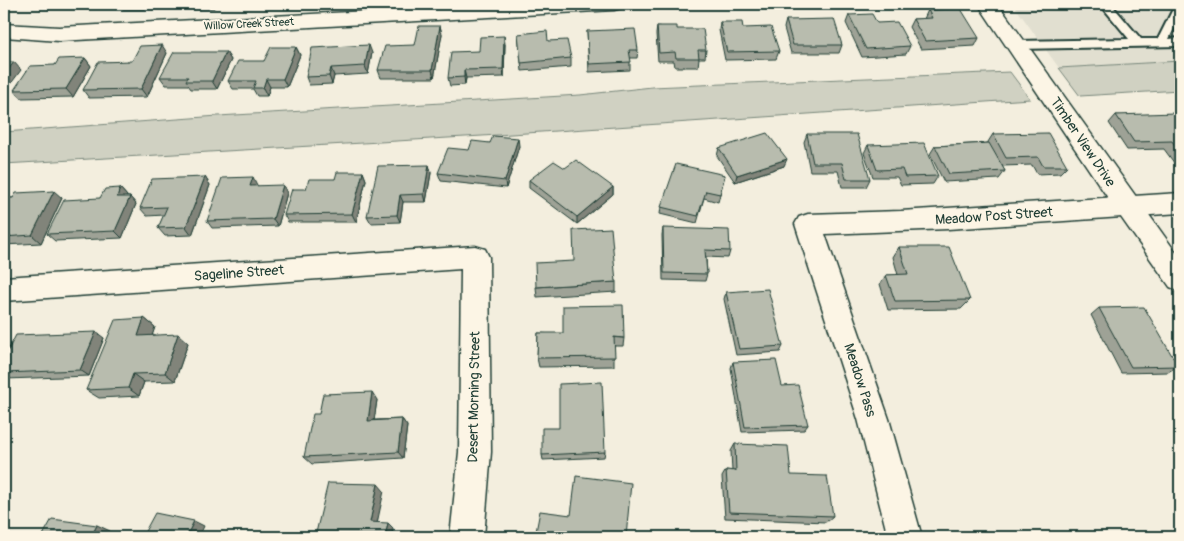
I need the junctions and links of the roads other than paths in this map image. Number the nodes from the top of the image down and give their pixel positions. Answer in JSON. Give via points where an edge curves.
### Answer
{"nodes":[{"id":1,"x":614,"y":4,"type":"edge"},
{"id":2,"x":988,"y":4,"type":"edge"},
{"id":3,"x":1105,"y":4,"type":"edge"},
{"id":4,"x":1180,"y":5,"type":"edge"},
{"id":5,"x":4,"y":31,"type":"edge"},
{"id":6,"x":1162,"y":42,"type":"junction"},
{"id":7,"x":1180,"y":42,"type":"edge"},
{"id":8,"x":1138,"y":43,"type":"junction"},
{"id":9,"x":1018,"y":45,"type":"junction"},
{"id":10,"x":1180,"y":203,"type":"edge"},
{"id":11,"x":1127,"y":206,"type":"junction"},
{"id":12,"x":808,"y":224,"type":"joint"},
{"id":13,"x":475,"y":257,"type":"joint"},
{"id":14,"x":1180,"y":279,"type":"edge"},
{"id":15,"x":4,"y":289,"type":"edge"},
{"id":16,"x":467,"y":537,"type":"edge"},
{"id":17,"x":906,"y":537,"type":"edge"}],
"edges":[{"from":1,"to":5,"type":"street","name":"Willow Creek Street","via":[[59,34]]},
{"from":2,"to":9,"type":"street","name":"Timber View Drive"},
{"from":3,"to":8,"type":"lane"},
{"from":4,"to":6,"type":"lane"},
{"from":6,"to":7,"type":"lane"},
{"from":6,"to":8,"type":"lane"},
{"from":8,"to":9,"type":"lane"},
{"from":9,"to":11,"type":"street","name":"Timber View Drive"},
{"from":10,"to":11,"type":"street","name":"Meadow Post Street"},
{"from":11,"to":12,"type":"street","name":"Meadow Post Street","via":[[971,218]]},
{"from":11,"to":14,"type":"street","name":"Timber View Drive"},
{"from":12,"to":17,"type":"street","name":"Meadow Pass","via":[[859,374]]},
{"from":13,"to":15,"type":"street","name":"Sageline Street"},
{"from":13,"to":16,"type":"street","name":"Desert Morning Street","via":[[475,452]]}]}
